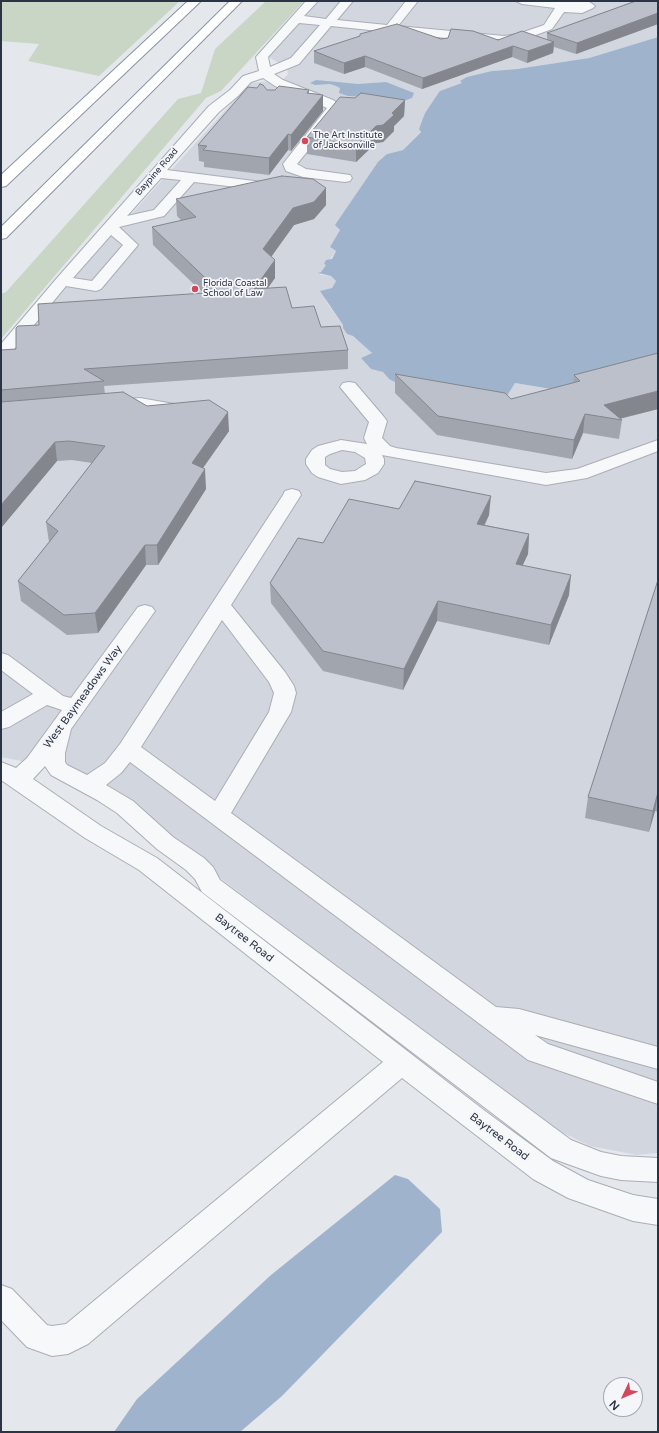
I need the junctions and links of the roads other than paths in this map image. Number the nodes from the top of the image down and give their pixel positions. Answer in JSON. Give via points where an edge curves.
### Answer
{"nodes":[{"id":1,"x":195,"y":1,"type":"edge"},
{"id":2,"x":236,"y":1,"type":"edge"},
{"id":3,"x":312,"y":1,"type":"edge"},
{"id":4,"x":347,"y":1,"type":"edge"},
{"id":5,"x":412,"y":1,"type":"edge"},
{"id":6,"x":522,"y":1,"type":"edge"},
{"id":7,"x":563,"y":4,"type":"edge"},
{"id":8,"x":295,"y":20,"type":"junction"},
{"id":9,"x":328,"y":23,"type":"junction"},
{"id":10,"x":390,"y":29,"type":"junction"},
{"id":11,"x":265,"y":73,"type":"junction"},
{"id":12,"x":291,"y":88,"type":"junction"},
{"id":13,"x":275,"y":97,"type":"edge"},
{"id":14,"x":156,"y":173,"type":"junction"},
{"id":15,"x":191,"y":177,"type":"junction"},
{"id":16,"x":345,"y":178,"type":"dead end"},
{"id":17,"x":1,"y":183,"type":"edge"},
{"id":18,"x":270,"y":187,"type":"edge"},
{"id":19,"x":111,"y":225,"type":"junction"},
{"id":20,"x":1,"y":235,"type":"edge"},
{"id":21,"x":62,"y":281,"type":"junction"},
{"id":22,"x":16,"y":347,"type":"edge"},
{"id":23,"x":349,"y":387,"type":"dead end"},
{"id":24,"x":96,"y":406,"type":"edge"},
{"id":25,"x":174,"y":409,"type":"edge"},
{"id":26,"x":658,"y":445,"type":"edge"},
{"id":27,"x":292,"y":495,"type":"dead end"},
{"id":28,"x":221,"y":605,"type":"junction"},
{"id":29,"x":145,"y":611,"type":"dead end"},
{"id":30,"x":1,"y":660,"type":"edge"},
{"id":31,"x":48,"y":695,"type":"junction"},
{"id":32,"x":76,"y":706,"type":"junction"},
{"id":33,"x":1,"y":722,"type":"edge"},
{"id":34,"x":60,"y":728,"type":"junction"},
{"id":35,"x":128,"y":749,"type":"junction"},
{"id":36,"x":9,"y":775,"type":"edge"},
{"id":37,"x":88,"y":786,"type":"junction"},
{"id":38,"x":218,"y":816,"type":"junction"},
{"id":39,"x":211,"y":886,"type":"junction"},
{"id":40,"x":492,"y":1017,"type":"junction"},
{"id":41,"x":658,"y":1058,"type":"edge"},
{"id":42,"x":402,"y":1062,"type":"junction"},
{"id":43,"x":658,"y":1094,"type":"edge"},
{"id":44,"x":658,"y":1170,"type":"edge"},
{"id":45,"x":658,"y":1212,"type":"edge"},
{"id":46,"x":1,"y":1299,"type":"edge"}],
"edges":[{"from":1,"to":17,"type":"highway"},
{"from":2,"to":20,"type":"highway"},
{"from":3,"to":8,"type":"street"},
{"from":4,"to":9,"type":"street","name":"Baypine Road"},
{"from":5,"to":10,"type":"street"},
{"from":6,"to":7,"type":"street"},
{"from":7,"to":10,"type":"street","via":[[548,27],[507,40]]},
{"from":8,"to":9,"type":"street"},
{"from":8,"to":11,"type":"street","via":[[262,57]]},
{"from":9,"to":10,"type":"street"},
{"from":9,"to":11,"type":"street","name":"Baypine Road","via":[[295,61]]},
{"from":11,"to":12,"type":"street"},
{"from":11,"to":14,"type":"street","name":"Baypine Road","via":[[247,79],[214,109]]},
{"from":12,"to":13,"type":"street"},
{"from":12,"to":16,"type":"street","via":[[340,107],[332,112],[290,167],[303,173]]},
{"from":14,"to":15,"type":"street"},
{"from":14,"to":19,"type":"street","name":"Baypine Road"},
{"from":15,"to":18,"type":"street"},
{"from":15,"to":19,"type":"street","via":[[159,213]]},
{"from":19,"to":21,"type":"street","name":"Baypine Road"},
{"from":19,"to":21,"type":"street","via":[[131,245],[96,286]]},
{"from":21,"to":22,"type":"street","name":"Baypine Road"},
{"from":23,"to":26,"type":"street","via":[[378,421],[372,448],[394,453],[546,479],[581,474]]},
{"from":24,"to":25,"type":"street","via":[[140,403]]},
{"from":27,"to":28,"type":"street"},
{"from":28,"to":35,"type":"street"},
{"from":28,"to":38,"type":"street","via":[[277,677],[284,694],[280,712]]},
{"from":29,"to":32,"type":"street","name":"West Baymeadows Way"},
{"from":30,"to":31,"type":"street"},
{"from":31,"to":32,"type":"street","via":[[58,702]]},
{"from":31,"to":33,"type":"street"},
{"from":32,"to":34,"type":"street","name":"West Baymeadows Way"},
{"from":34,"to":36,"type":"street","name":"West Baymeadows Way","via":[[35,762]]},
{"from":34,"to":37,"type":"street","name":"Baytree Road","via":[[54,762],[59,770]]},
{"from":35,"to":37,"type":"street","via":[[113,768]]},
{"from":35,"to":38,"type":"street"},
{"from":36,"to":39,"type":"street","name":"Baytree Road","via":[[56,783],[102,804],[170,860]]},
{"from":36,"to":42,"type":"street","name":"Baytree Road","via":[[93,832],[148,864]]},
{"from":37,"to":39,"type":"street","name":"Baytree Road","via":[[125,807],[165,843],[195,864]]},
{"from":38,"to":40,"type":"street"},
{"from":39,"to":44,"type":"street","name":"Baytree Road","via":[[561,1149],[601,1164]]},
{"from":40,"to":41,"type":"street","via":[[525,1022]]},
{"from":40,"to":43,"type":"street","via":[[542,1054]]},
{"from":42,"to":45,"type":"street","name":"Baytree Road","via":[[543,1170],[578,1189],[633,1208]]},
{"from":42,"to":46,"type":"street","via":[[77,1334],[68,1339],[52,1342],[38,1337]]}]}
